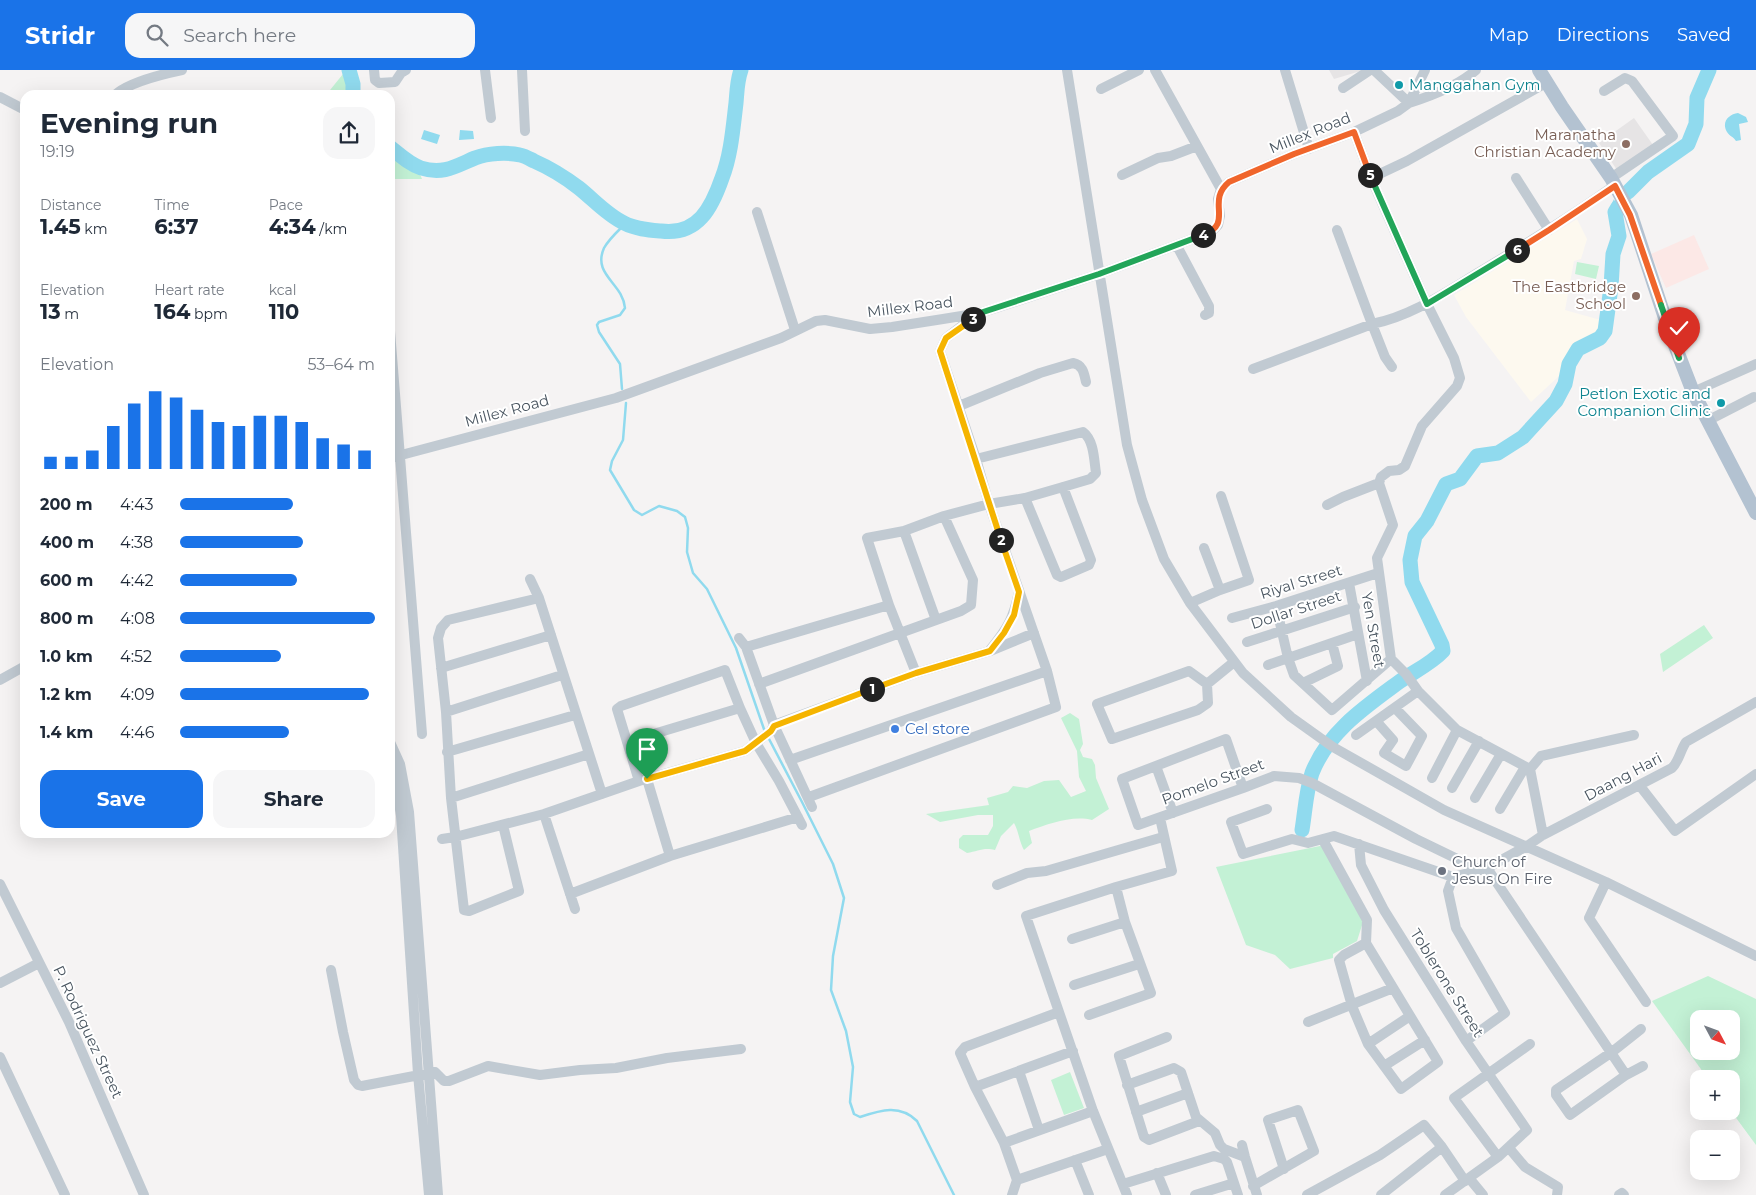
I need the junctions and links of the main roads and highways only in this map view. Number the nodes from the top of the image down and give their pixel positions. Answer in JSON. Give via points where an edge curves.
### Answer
{"nodes":[{"id":1,"x":1542,"y":76,"type":"edge"},
{"id":2,"x":1756,"y":514,"type":"edge"}],
"edges":[{"from":1,"to":2,"type":"main road","via":[[1613,182],[1630,215],[1693,392]]}]}
